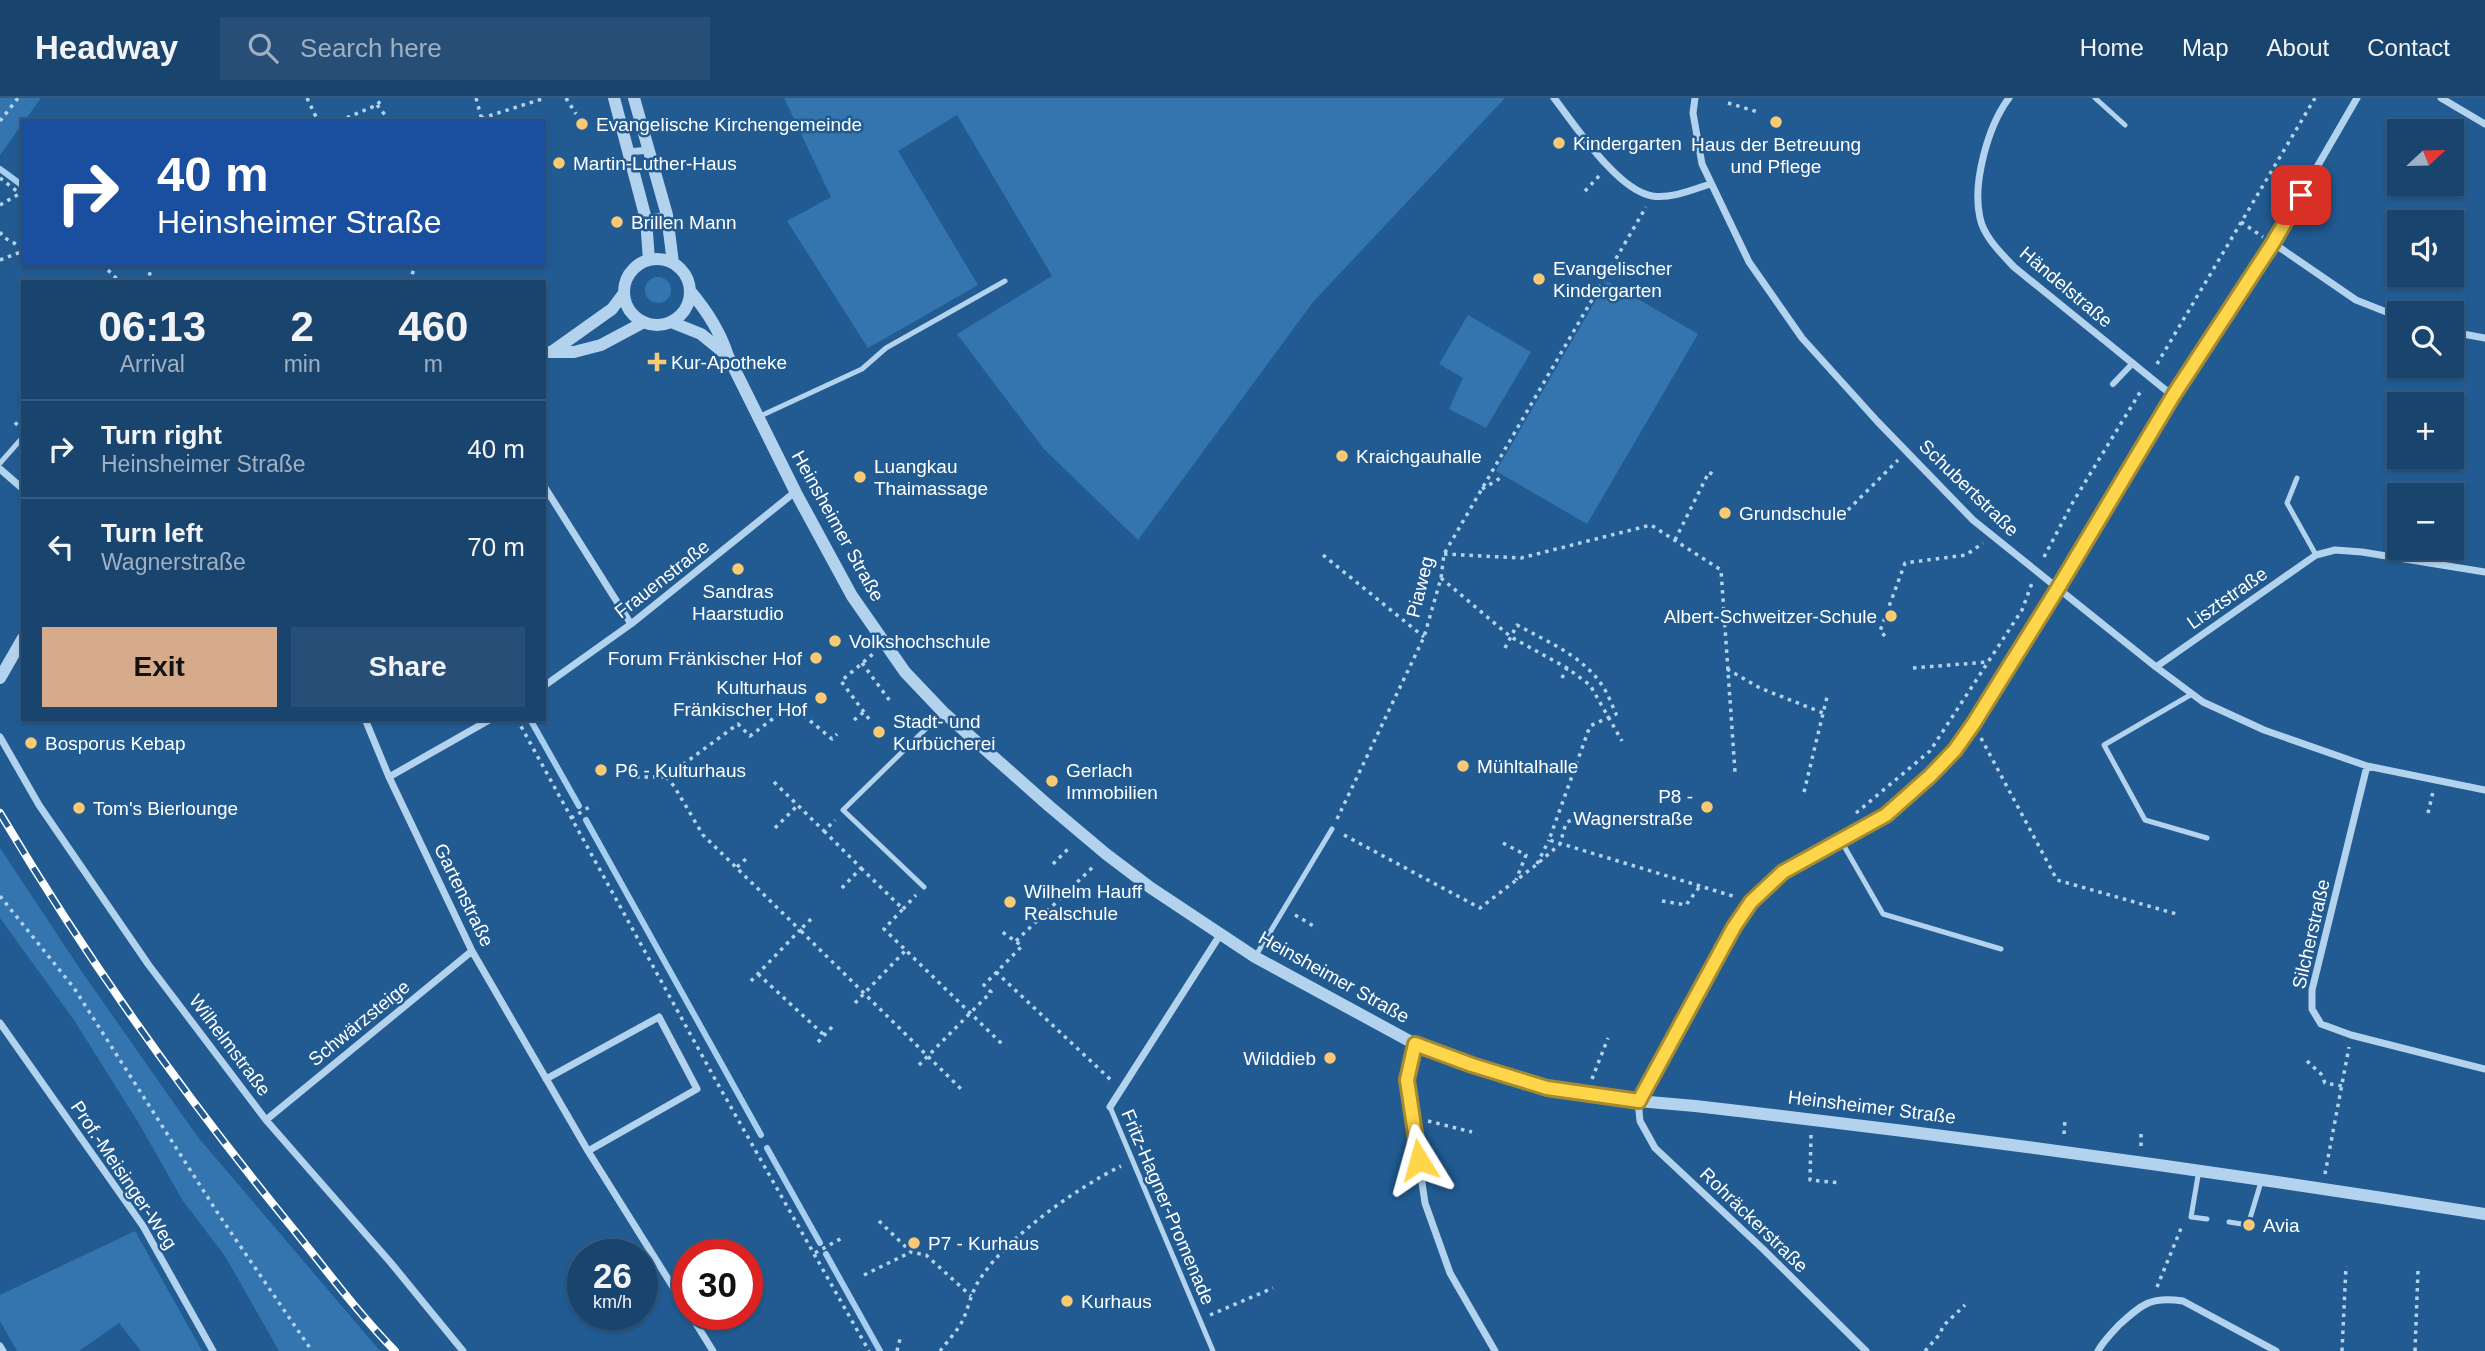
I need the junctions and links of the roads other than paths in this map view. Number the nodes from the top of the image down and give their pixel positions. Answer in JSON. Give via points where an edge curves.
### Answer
{"nodes":[{"id":1,"x":614,"y":98,"type":"edge"},
{"id":2,"x":634,"y":98,"type":"edge"},
{"id":3,"x":1554,"y":98,"type":"edge"},
{"id":4,"x":1695,"y":98,"type":"edge"},
{"id":5,"x":2095,"y":98,"type":"edge"},
{"id":6,"x":2357,"y":98,"type":"edge"},
{"id":7,"x":2441,"y":98,"type":"edge"},
{"id":8,"x":2008,"y":99,"type":"edge"},
{"id":9,"x":638,"y":114,"type":"junction"},
{"id":10,"x":619,"y":119,"type":"junction"},
{"id":11,"x":2482,"y":120,"type":"edge"},
{"id":12,"x":2126,"y":125,"type":"dead end"},
{"id":13,"x":649,"y":150,"type":"junction"},
{"id":14,"x":628,"y":152,"type":"junction"},
{"id":15,"x":1710,"y":184,"type":"junction"},
{"id":16,"x":667,"y":215,"type":"junction"},
{"id":17,"x":646,"y":219,"type":"junction"},
{"id":18,"x":2273,"y":243,"type":"junction"},
{"id":19,"x":649,"y":260,"type":"junction"},
{"id":20,"x":673,"y":263,"type":"junction"},
{"id":21,"x":1005,"y":281,"type":"dead end"},
{"id":22,"x":690,"y":291,"type":"junction"},
{"id":23,"x":624,"y":293,"type":"junction"},
{"id":24,"x":2387,"y":312,"type":"edge"},
{"id":25,"x":671,"y":322,"type":"junction"},
{"id":26,"x":644,"y":323,"type":"junction"},
{"id":27,"x":2464,"y":334,"type":"edge"},
{"id":28,"x":2485,"y":338,"type":"edge"},
{"id":29,"x":549,"y":352,"type":"edge"},
{"id":30,"x":728,"y":356,"type":"junction"},
{"id":31,"x":2133,"y":363,"type":"junction"},
{"id":32,"x":2113,"y":384,"type":"dead end"},
{"id":33,"x":2173,"y":396,"type":"junction"},
{"id":34,"x":758,"y":417,"type":"junction"},
{"id":35,"x":21,"y":439,"type":"edge"},
{"id":36,"x":0,"y":463,"type":"edge"},
{"id":37,"x":0,"y":469,"type":"edge"},
{"id":38,"x":2297,"y":478,"type":"dead end"},
{"id":39,"x":21,"y":487,"type":"edge"},
{"id":40,"x":546,"y":489,"type":"edge"},
{"id":41,"x":796,"y":492,"type":"junction"},
{"id":42,"x":2316,"y":555,"type":"junction"},
{"id":43,"x":2485,"y":572,"type":"edge"},
{"id":44,"x":2058,"y":588,"type":"junction"},
{"id":45,"x":631,"y":624,"type":"junction"},
{"id":46,"x":21,"y":641,"type":"edge"},
{"id":47,"x":2156,"y":667,"type":"junction"},
{"id":48,"x":0,"y":678,"type":"edge"},
{"id":49,"x":546,"y":685,"type":"edge"},
{"id":50,"x":2192,"y":694,"type":"junction"},
{"id":51,"x":943,"y":712,"type":"junction"},
{"id":52,"x":366,"y":721,"type":"edge"},
{"id":53,"x":487,"y":721,"type":"edge"},
{"id":54,"x":0,"y":737,"type":"edge"},
{"id":55,"x":2367,"y":766,"type":"junction"},
{"id":56,"x":389,"y":777,"type":"junction"},
{"id":57,"x":2485,"y":790,"type":"edge"},
{"id":58,"x":1332,"y":829,"type":"road end"},
{"id":59,"x":2207,"y":838,"type":"dead end"},
{"id":60,"x":1840,"y":839,"type":"junction"},
{"id":61,"x":924,"y":887,"type":"dead end"},
{"id":62,"x":1220,"y":935,"type":"junction"},
{"id":63,"x":2001,"y":949,"type":"dead end"},
{"id":64,"x":472,"y":951,"type":"junction"},
{"id":65,"x":1255,"y":957,"type":"junction"},
{"id":66,"x":0,"y":1023,"type":"edge"},
{"id":67,"x":1415,"y":1044,"type":"junction"},
{"id":68,"x":2485,"y":1069,"type":"edge"},
{"id":69,"x":546,"y":1079,"type":"junction"},
{"id":70,"x":1639,"y":1101,"type":"junction"},
{"id":71,"x":1110,"y":1107,"type":"joint"},
{"id":72,"x":266,"y":1120,"type":"junction"},
{"id":73,"x":588,"y":1151,"type":"junction"},
{"id":74,"x":2199,"y":1170,"type":"junction"},
{"id":75,"x":2262,"y":1179,"type":"junction"},
{"id":76,"x":2485,"y":1214,"type":"edge"},
{"id":77,"x":2207,"y":1219,"type":"dead end"},
{"id":78,"x":2229,"y":1222,"type":"dead end"},
{"id":79,"x":672,"y":1286,"type":"edge"},
{"id":80,"x":700,"y":1330,"type":"edge"},
{"id":81,"x":0,"y":1346,"type":"edge"},
{"id":82,"x":3,"y":1351,"type":"edge"},
{"id":83,"x":213,"y":1351,"type":"edge"},
{"id":84,"x":463,"y":1351,"type":"edge"},
{"id":85,"x":713,"y":1351,"type":"edge"},
{"id":86,"x":1213,"y":1351,"type":"edge"},
{"id":87,"x":1495,"y":1351,"type":"edge"},
{"id":88,"x":1866,"y":1351,"type":"edge"},
{"id":89,"x":2098,"y":1351,"type":"edge"},
{"id":90,"x":2276,"y":1351,"type":"edge"}],
"edges":[{"from":1,"to":10,"type":"street"},
{"from":2,"to":9,"type":"street","name":"Heinsheimer Straße"},
{"from":3,"to":15,"type":"street","via":[[1629,186],[1652,196]]},
{"from":4,"to":15,"type":"street","name":"Schubertstraße","via":[[1693,113]]},
{"from":5,"to":12,"type":"lane"},
{"from":6,"to":18,"type":"street"},
{"from":7,"to":11,"type":"street"},
{"from":8,"to":31,"type":"street","name":"Händelstraße","via":[[1995,121],[1982,165],[1980,219],[1993,244],[2014,267]]},
{"from":9,"to":10,"type":"street"},
{"from":9,"to":13,"type":"street","name":"Heinsheimer Straße"},
{"from":10,"to":14,"type":"street"},
{"from":13,"to":14,"type":"street"},
{"from":13,"to":16,"type":"street","name":"Heinsheimer Straße"},
{"from":14,"to":17,"type":"street"},
{"from":15,"to":44,"type":"street","name":"Schubertstraße","via":[[1749,262],[1802,338],[1973,520]]},
{"from":16,"to":17,"type":"street"},
{"from":16,"to":20,"type":"street","name":"Heinsheimer Straße"},
{"from":17,"to":19,"type":"street"},
{"from":18,"to":24,"type":"street","via":[[2356,300]]},
{"from":18,"to":33,"type":"street"},
{"from":19,"to":20,"type":"street"},
{"from":19,"to":23,"type":"street","via":[[636,267]]},
{"from":20,"to":22,"type":"street","name":"Heinsheimer Straße","via":[[682,270]]},
{"from":21,"to":34,"type":"lane","via":[[886,348],[862,369]]},
{"from":22,"to":25,"type":"street","via":[[686,309]]},
{"from":22,"to":30,"type":"street","name":"Heinsheimer Straße","via":[[713,321]]},
{"from":23,"to":26,"type":"street","via":[[630,311]]},
{"from":23,"to":29,"type":"street","via":[[612,309]]},
{"from":25,"to":26,"type":"street","name":"Heinsheimer Straße"},
{"from":25,"to":30,"type":"street","name":"Heinsheimer Straße","via":[[701,334]]},
{"from":26,"to":29,"type":"street","via":[[601,345]]},
{"from":27,"to":28,"type":"street"},
{"from":30,"to":34,"type":"street","name":"Heinsheimer Straße"},
{"from":31,"to":32,"type":"street"},
{"from":31,"to":33,"type":"street","name":"Händelstraße"},
{"from":33,"to":44,"type":"street"},
{"from":34,"to":41,"type":"street","name":"Heinsheimer Straße"},
{"from":35,"to":36,"type":"lane"},
{"from":37,"to":39,"type":"street"},
{"from":38,"to":42,"type":"lane","via":[[2287,503]]},
{"from":40,"to":45,"type":"street"},
{"from":41,"to":45,"type":"street","name":"Frauenstraße"},
{"from":41,"to":51,"type":"street","name":"Heinsheimer Straße","via":[[852,596],[905,672]]},
{"from":42,"to":43,"type":"street","name":"Lisztstraße","via":[[2335,550],[2362,552]]},
{"from":42,"to":47,"type":"street","name":"Lisztstraße"},
{"from":44,"to":47,"type":"street","name":"Schubertstraße"},
{"from":44,"to":60,"type":"street","via":[[1955,750],[1886,815]]},
{"from":45,"to":49,"type":"street","name":"Frauenstraße"},
{"from":46,"to":48,"type":"street"},
{"from":47,"to":50,"type":"street","name":"Schubertstraße"},
{"from":50,"to":55,"type":"street","name":"Schubertstraße","via":[[2264,730]]},
{"from":50,"to":59,"type":"lane","via":[[2105,745],[2145,820]]},
{"from":51,"to":61,"type":"lane","via":[[843,810]]},
{"from":51,"to":62,"type":"street","name":"Heinsheimer Straße","via":[[1082,834]]},
{"from":52,"to":56,"type":"street","name":"Gartenstraße"},
{"from":53,"to":56,"type":"street"},
{"from":54,"to":72,"type":"street","name":"Wilhelmstraße","via":[[39,805],[149,964]]},
{"from":55,"to":57,"type":"street","name":"Schubertstraße"},
{"from":55,"to":68,"type":"street","name":"Silcherstraße","via":[[2312,990],[2312,1009],[2321,1024],[2351,1035]]},
{"from":56,"to":64,"type":"street","name":"Gartenstraße"},
{"from":58,"to":65,"type":"lane"},
{"from":60,"to":63,"type":"lane","via":[[1883,914]]},
{"from":60,"to":70,"type":"street","via":[[1783,872],[1751,902]]},
{"from":62,"to":65,"type":"street","name":"Heinsheimer Straße"},
{"from":62,"to":71,"type":"street","name":"Fritz-Hagner-Promenade"},
{"from":64,"to":69,"type":"street","name":"Gartenstraße"},
{"from":64,"to":72,"type":"street","name":"Schwärzsteige"},
{"from":65,"to":67,"type":"street","name":"Heinsheimer Straße"},
{"from":66,"to":83,"type":"street","name":"Prof.-Meisinger-Weg","via":[[144,1226]]},
{"from":67,"to":70,"type":"street","name":"Heinsheimer Straße","via":[[1547,1088]]},
{"from":67,"to":87,"type":"street","via":[[1407,1080],[1425,1202],[1450,1273]]},
{"from":69,"to":73,"type":"street","name":"Gartenstraße"},
{"from":69,"to":73,"type":"street","via":[[659,1017],[697,1089]]},
{"from":70,"to":74,"type":"street","name":"Heinsheimer Straße"},
{"from":70,"to":88,"type":"street","name":"Rohräckerstraße","via":[[1640,1121],[1656,1148]]},
{"from":71,"to":86,"type":"lane","name":"Fritz-Hagner-Promenade"},
{"from":72,"to":84,"type":"street","name":"Wilhelmstraße"},
{"from":73,"to":79,"type":"street","name":"Gartenstraße"},
{"from":74,"to":75,"type":"street","name":"Heinsheimer Straße"},
{"from":74,"to":77,"type":"lane","via":[[2191,1217]]},
{"from":75,"to":76,"type":"street","name":"Heinsheimer Straße"},
{"from":75,"to":78,"type":"lane","via":[[2248,1225]]},
{"from":80,"to":85,"type":"street","name":"Gartenstraße"},
{"from":81,"to":82,"type":"street"},
{"from":89,"to":90,"type":"street","via":[[2141,1305],[2168,1299],[2183,1301]]}]}
